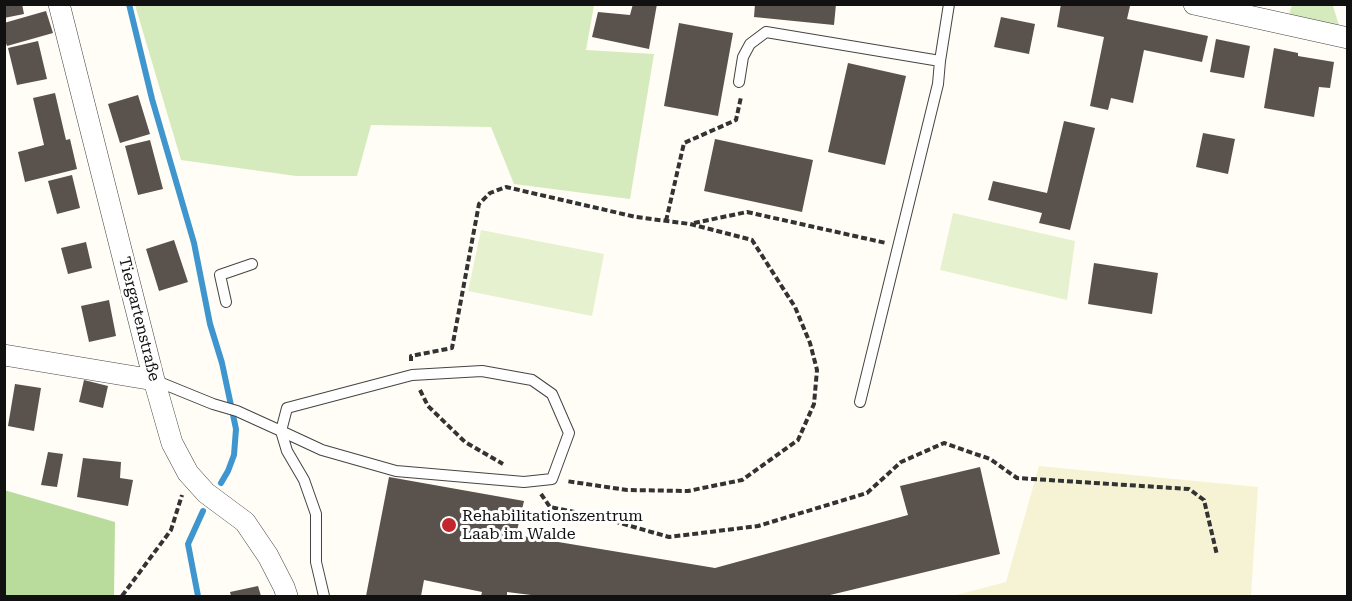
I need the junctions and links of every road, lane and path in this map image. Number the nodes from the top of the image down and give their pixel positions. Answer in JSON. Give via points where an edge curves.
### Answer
{"nodes":[{"id":1,"x":59,"y":4,"type":"edge"},
{"id":2,"x":949,"y":4,"type":"edge"},
{"id":3,"x":1194,"y":4,"type":"edge"},
{"id":4,"x":1347,"y":38,"type":"edge"},
{"id":5,"x":940,"y":61,"type":"junction"},
{"id":6,"x":739,"y":82,"type":"joint"},
{"id":7,"x":666,"y":221,"type":"junction"},
{"id":8,"x":690,"y":224,"type":"junction"},
{"id":9,"x":898,"y":246,"type":"junction"},
{"id":10,"x":252,"y":264,"type":"dead end"},
{"id":11,"x":226,"y":302,"type":"dead end"},
{"id":12,"x":4,"y":355,"type":"edge"},
{"id":13,"x":412,"y":375,"type":"junction"},
{"id":14,"x":154,"y":380,"type":"junction"},
{"id":15,"x":860,"y":402,"type":"dead end"},
{"id":16,"x":280,"y":431,"type":"junction"},
{"id":17,"x":188,"y":473,"type":"junction"},
{"id":18,"x":552,"y":479,"type":"junction"},
{"id":19,"x":528,"y":481,"type":"junction"},
{"id":20,"x":1217,"y":555,"type":"dead end"},
{"id":21,"x":122,"y":597,"type":"edge"},
{"id":22,"x":287,"y":597,"type":"edge"},
{"id":23,"x":324,"y":597,"type":"edge"}],
"edges":[{"from":1,"to":14,"type":"street","name":"Tiergartenstraße"},
{"from":2,"to":5,"type":"lane"},
{"from":3,"to":4,"type":"street"},
{"from":5,"to":6,"type":"lane","via":[[766,32],[750,44],[743,57]]},
{"from":5,"to":9,"type":"lane","via":[[938,84]]},
{"from":6,"to":7,"type":"path","via":[[742,90],[736,120],[684,143]]},
{"from":7,"to":8,"type":"path"},
{"from":7,"to":13,"type":"path","via":[[506,188],[490,194],[479,204],[452,348],[411,356]]},
{"from":8,"to":9,"type":"path","via":[[747,212]]},
{"from":8,"to":18,"type":"path","via":[[752,240],[795,307],[817,370],[814,405],[798,440],[742,480],[688,491],[627,490]]},
{"from":9,"to":15,"type":"lane"},
{"from":10,"to":11,"type":"lane","via":[[219,275]]},
{"from":12,"to":14,"type":"street"},
{"from":13,"to":16,"type":"lane","via":[[286,408]]},
{"from":13,"to":18,"type":"lane","via":[[482,371],[532,380],[552,394],[569,433]]},
{"from":13,"to":19,"type":"path","via":[[428,406],[465,442]]},
{"from":14,"to":16,"type":"lane"},
{"from":14,"to":17,"type":"street","name":"Tiergartenstraße","via":[[172,443]]},
{"from":16,"to":19,"type":"lane","via":[[322,450],[396,471]]},
{"from":16,"to":23,"type":"lane","via":[[316,514],[316,562]]},
{"from":17,"to":21,"type":"path","via":[[171,530]]},
{"from":17,"to":22,"type":"street","name":"Tiergartenstraße","via":[[245,522],[268,556]]},
{"from":18,"to":19,"type":"lane"},
{"from":19,"to":20,"type":"path","via":[[550,507],[669,537],[758,526],[867,493],[901,462],[944,443],[990,459],[1017,478],[1189,489],[1204,500]]}]}
